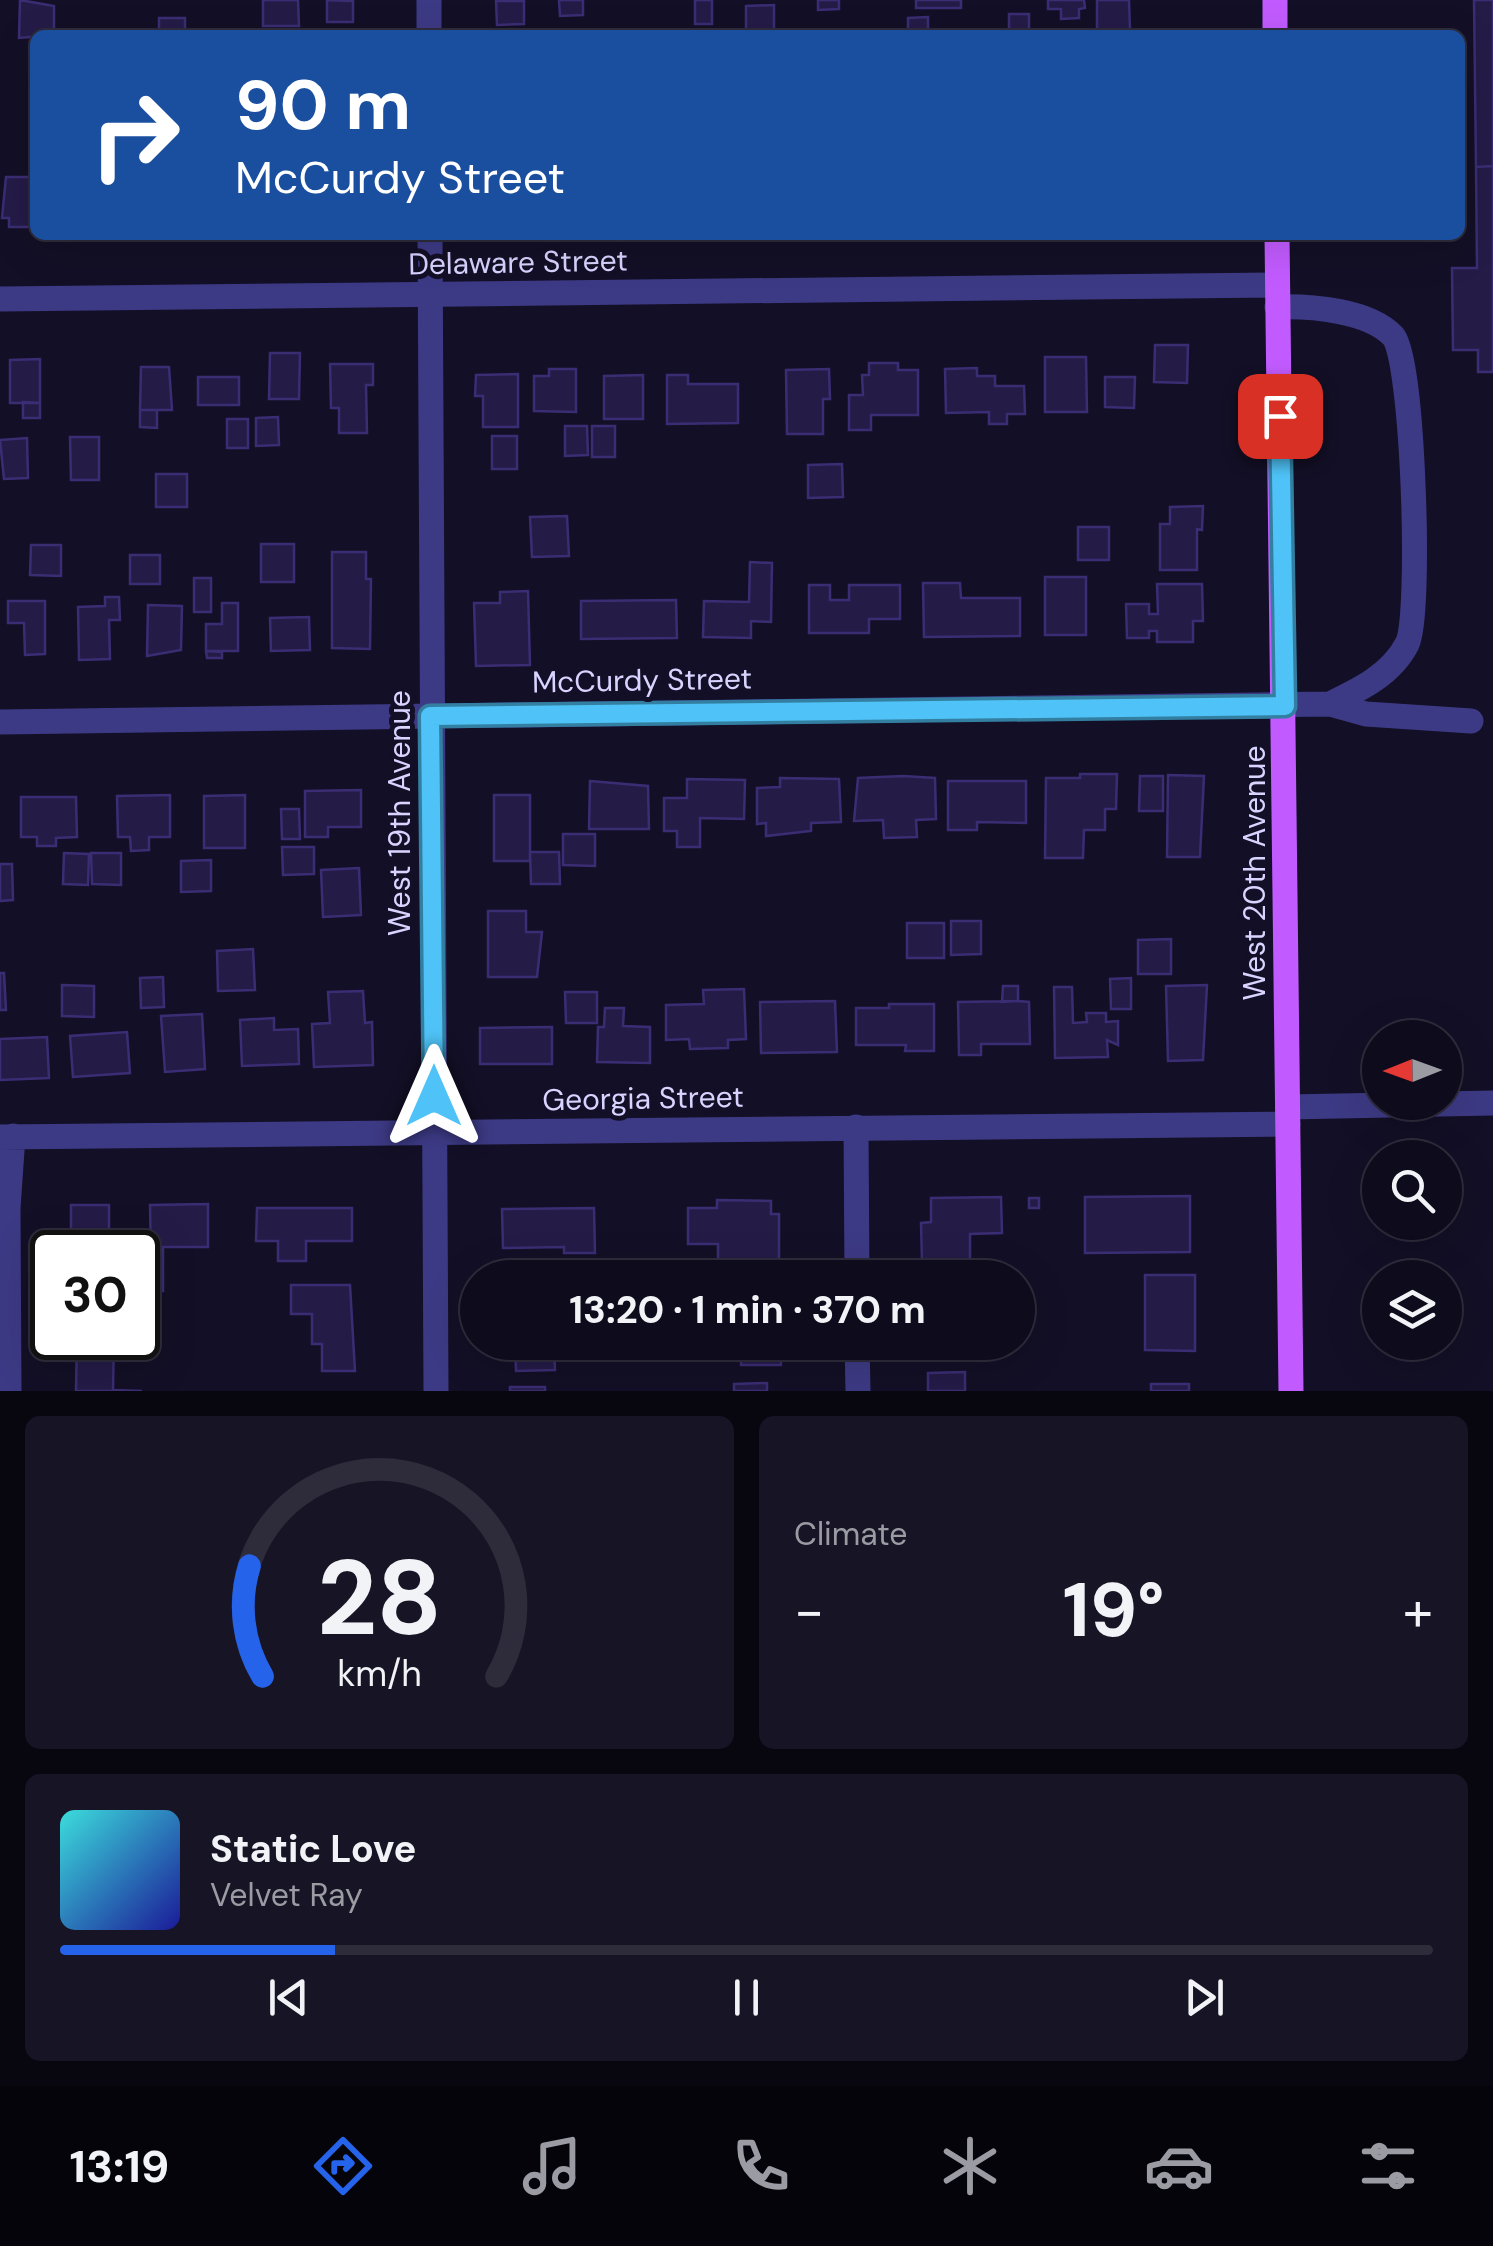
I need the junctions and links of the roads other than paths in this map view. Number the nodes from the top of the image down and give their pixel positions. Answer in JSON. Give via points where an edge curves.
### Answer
{"nodes":[{"id":1,"x":429,"y":0,"type":"edge"},
{"id":2,"x":1275,"y":0,"type":"edge"},
{"id":3,"x":429,"y":30,"type":"edge"},
{"id":4,"x":1275,"y":30,"type":"edge"},
{"id":5,"x":430,"y":240,"type":"edge"},
{"id":6,"x":1277,"y":240,"type":"edge"},
{"id":7,"x":431,"y":296,"type":"junction"},
{"id":8,"x":1277,"y":296,"type":"junction"},
{"id":9,"x":0,"y":299,"type":"edge"},
{"id":10,"x":1330,"y":704,"type":"junction"},
{"id":11,"x":1285,"y":706,"type":"junction"},
{"id":12,"x":430,"y":716,"type":"junction"},
{"id":13,"x":1470,"y":721,"type":"dead end"},
{"id":14,"x":0,"y":722,"type":"edge"},
{"id":15,"x":1493,"y":1103,"type":"edge"},
{"id":16,"x":1288,"y":1116,"type":"junction"},
{"id":17,"x":856,"y":1127,"type":"junction"},
{"id":18,"x":435,"y":1134,"type":"junction"},
{"id":19,"x":6,"y":1136,"type":"edge"},
{"id":20,"x":857,"y":1260,"type":"edge"},
{"id":21,"x":858,"y":1360,"type":"edge"},
{"id":22,"x":9,"y":1391,"type":"edge"},
{"id":23,"x":436,"y":1391,"type":"edge"},
{"id":24,"x":858,"y":1391,"type":"edge"},
{"id":25,"x":1291,"y":1391,"type":"edge"}],
"edges":[{"from":1,"to":3,"type":"street"},
{"from":2,"to":4,"type":"main road"},
{"from":5,"to":7,"type":"street","name":"West 19th Avenue"},
{"from":6,"to":8,"type":"main road","name":"West 20th Avenue"},
{"from":7,"to":8,"type":"street","name":"Delaware Street"},
{"from":7,"to":9,"type":"street","name":"Delaware Street"},
{"from":7,"to":12,"type":"street","name":"West 19th Avenue"},
{"from":8,"to":10,"type":"street","name":"Delaware Street","via":[[1384,328],[1397,339],[1404,369],[1413,623],[1408,643],[1376,680]]},
{"from":8,"to":11,"type":"main road","name":"West 20th Avenue"},
{"from":10,"to":11,"type":"street","name":"McCurdy Street"},
{"from":10,"to":13,"type":"street","via":[[1366,714]]},
{"from":11,"to":12,"type":"street","name":"McCurdy Street"},
{"from":11,"to":16,"type":"main road","name":"West 20th Avenue"},
{"from":12,"to":14,"type":"street","name":"McCurdy Street"},
{"from":12,"to":18,"type":"street","name":"West 19th Avenue"},
{"from":15,"to":16,"type":"street","name":"Georgia Street"},
{"from":16,"to":17,"type":"street","name":"Georgia Street"},
{"from":16,"to":25,"type":"main road","name":"West 20th Avenue"},
{"from":17,"to":18,"type":"street","name":"Georgia Street"},
{"from":17,"to":20,"type":"street"},
{"from":18,"to":19,"type":"street","name":"Georgia Street"},
{"from":18,"to":23,"type":"street","name":"West 19th Avenue"},
{"from":19,"to":22,"type":"street"},
{"from":21,"to":24,"type":"street"}]}
